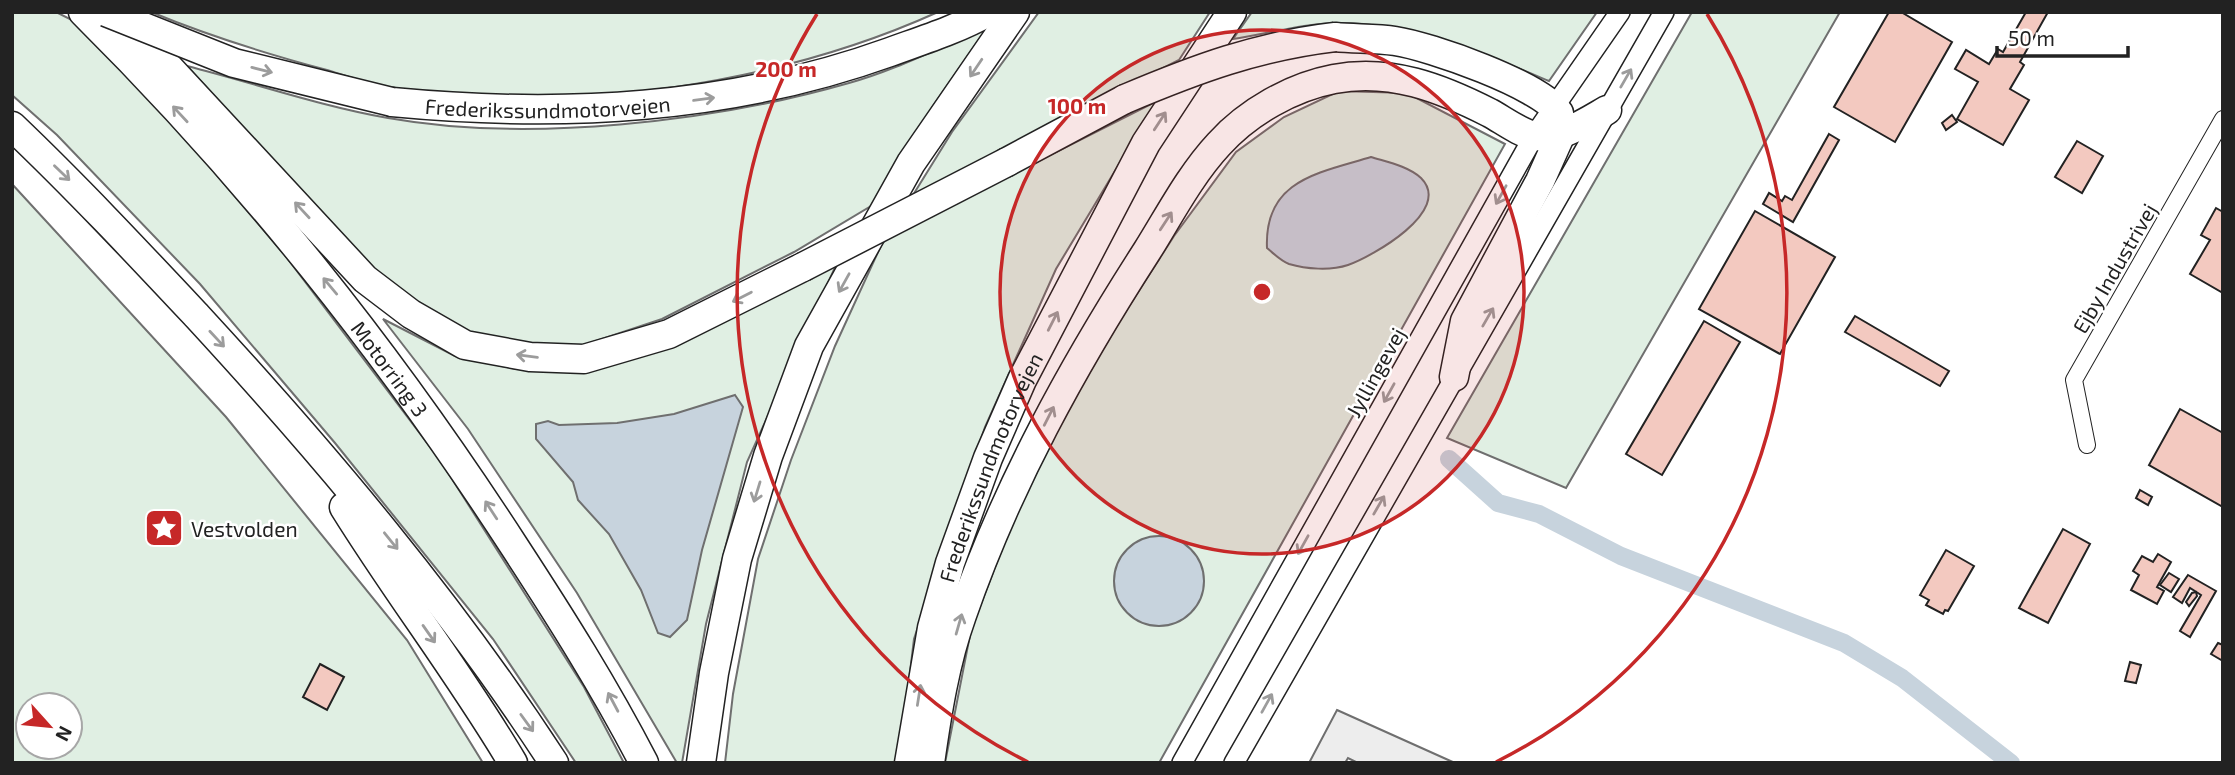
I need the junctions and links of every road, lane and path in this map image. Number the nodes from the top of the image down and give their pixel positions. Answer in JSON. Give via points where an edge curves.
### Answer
{"nodes":[{"id":1,"x":83,"y":12,"type":"edge"},
{"id":2,"x":106,"y":12,"type":"edge"},
{"id":3,"x":118,"y":12,"type":"edge"},
{"id":4,"x":988,"y":12,"type":"edge"},
{"id":5,"x":1015,"y":12,"type":"edge"},
{"id":6,"x":1231,"y":12,"type":"edge"},
{"id":7,"x":1620,"y":12,"type":"edge"},
{"id":8,"x":1664,"y":12,"type":"edge"},
{"id":9,"x":1554,"y":105,"type":"junction"},
{"id":10,"x":1607,"y":110,"type":"junction"},
{"id":11,"x":2223,"y":119,"type":"edge"},
{"id":12,"x":12,"y":126,"type":"edge"},
{"id":13,"x":1548,"y":135,"type":"junction"},
{"id":14,"x":1454,"y":377,"type":"junction"},
{"id":15,"x":285,"y":412,"type":"junction"},
{"id":16,"x":2087,"y":445,"type":"dead end"},
{"id":17,"x":1216,"y":702,"type":"junction"},
{"id":18,"x":513,"y":763,"type":"edge"},
{"id":19,"x":554,"y":763,"type":"edge"},
{"id":20,"x":644,"y":763,"type":"edge"},
{"id":21,"x":701,"y":763,"type":"edge"},
{"id":22,"x":909,"y":763,"type":"edge"},
{"id":23,"x":930,"y":763,"type":"edge"},
{"id":24,"x":1182,"y":763,"type":"edge"},
{"id":25,"x":1196,"y":763,"type":"edge"},
{"id":26,"x":1234,"y":763,"type":"edge"}],
"edges":[{"from":20,"to":1,"type":"highway","name":"Motorring 3","one_way":true,"via":[[601,680],[445,439],[351,311],[199,135]]},
{"from":2,"to":4,"type":"highway","name":"Frederikssundmotorvejen","one_way":true,"bridge":true,"via":[[234,63],[392,102],[558,111],[727,96],[829,74]]},
{"from":9,"to":3,"type":"highway","one_way":true,"bridge":true,"via":[[1470,62],[1396,41],[1335,37],[1240,54],[1125,99],[669,334],[584,359],[530,357],[465,345],[411,314],[365,279]]},
{"from":5,"to":21,"type":"highway","one_way":true,"via":[[911,163],[809,346],[768,456],[737,559]]},
{"from":22,"to":6,"type":"highway","name":"Frederikssundmotorvejen","one_way":true,"via":[[932,628],[988,458],[1023,380],[1146,143]]},
{"from":7,"to":9,"type":"street"},
{"from":10,"to":8,"type":"street","one_way":true},
{"from":9,"to":13,"type":"highway","via":[[1562,123]]},
{"from":10,"to":13,"type":"highway"},
{"from":14,"to":10,"type":"street","one_way":true},
{"from":11,"to":16,"type":"street","name":"Ejby Industrivej","via":[[2074,380]]},
{"from":12,"to":15,"type":"highway","one_way":true,"via":[[82,192]]},
{"from":13,"to":14,"type":"highway","via":[[1540,181],[1465,321]]},
{"from":13,"to":17,"type":"street","name":"Jyllingevej","one_way":true},
{"from":23,"to":13,"type":"highway","one_way":true,"via":[[938,707],[961,617],[1005,504],[1093,335],[1218,144],[1249,117],[1284,96],[1334,79],[1363,76],[1404,79],[1443,89]]},
{"from":26,"to":14,"type":"street","one_way":true},
{"from":15,"to":18,"type":"highway","one_way":true,"via":[[377,560],[475,698]]},
{"from":15,"to":19,"type":"highway","one_way":true,"via":[[414,569]]},
{"from":17,"to":24,"type":"street","name":"Jyllingevej"},
{"from":17,"to":25,"type":"street"}]}
